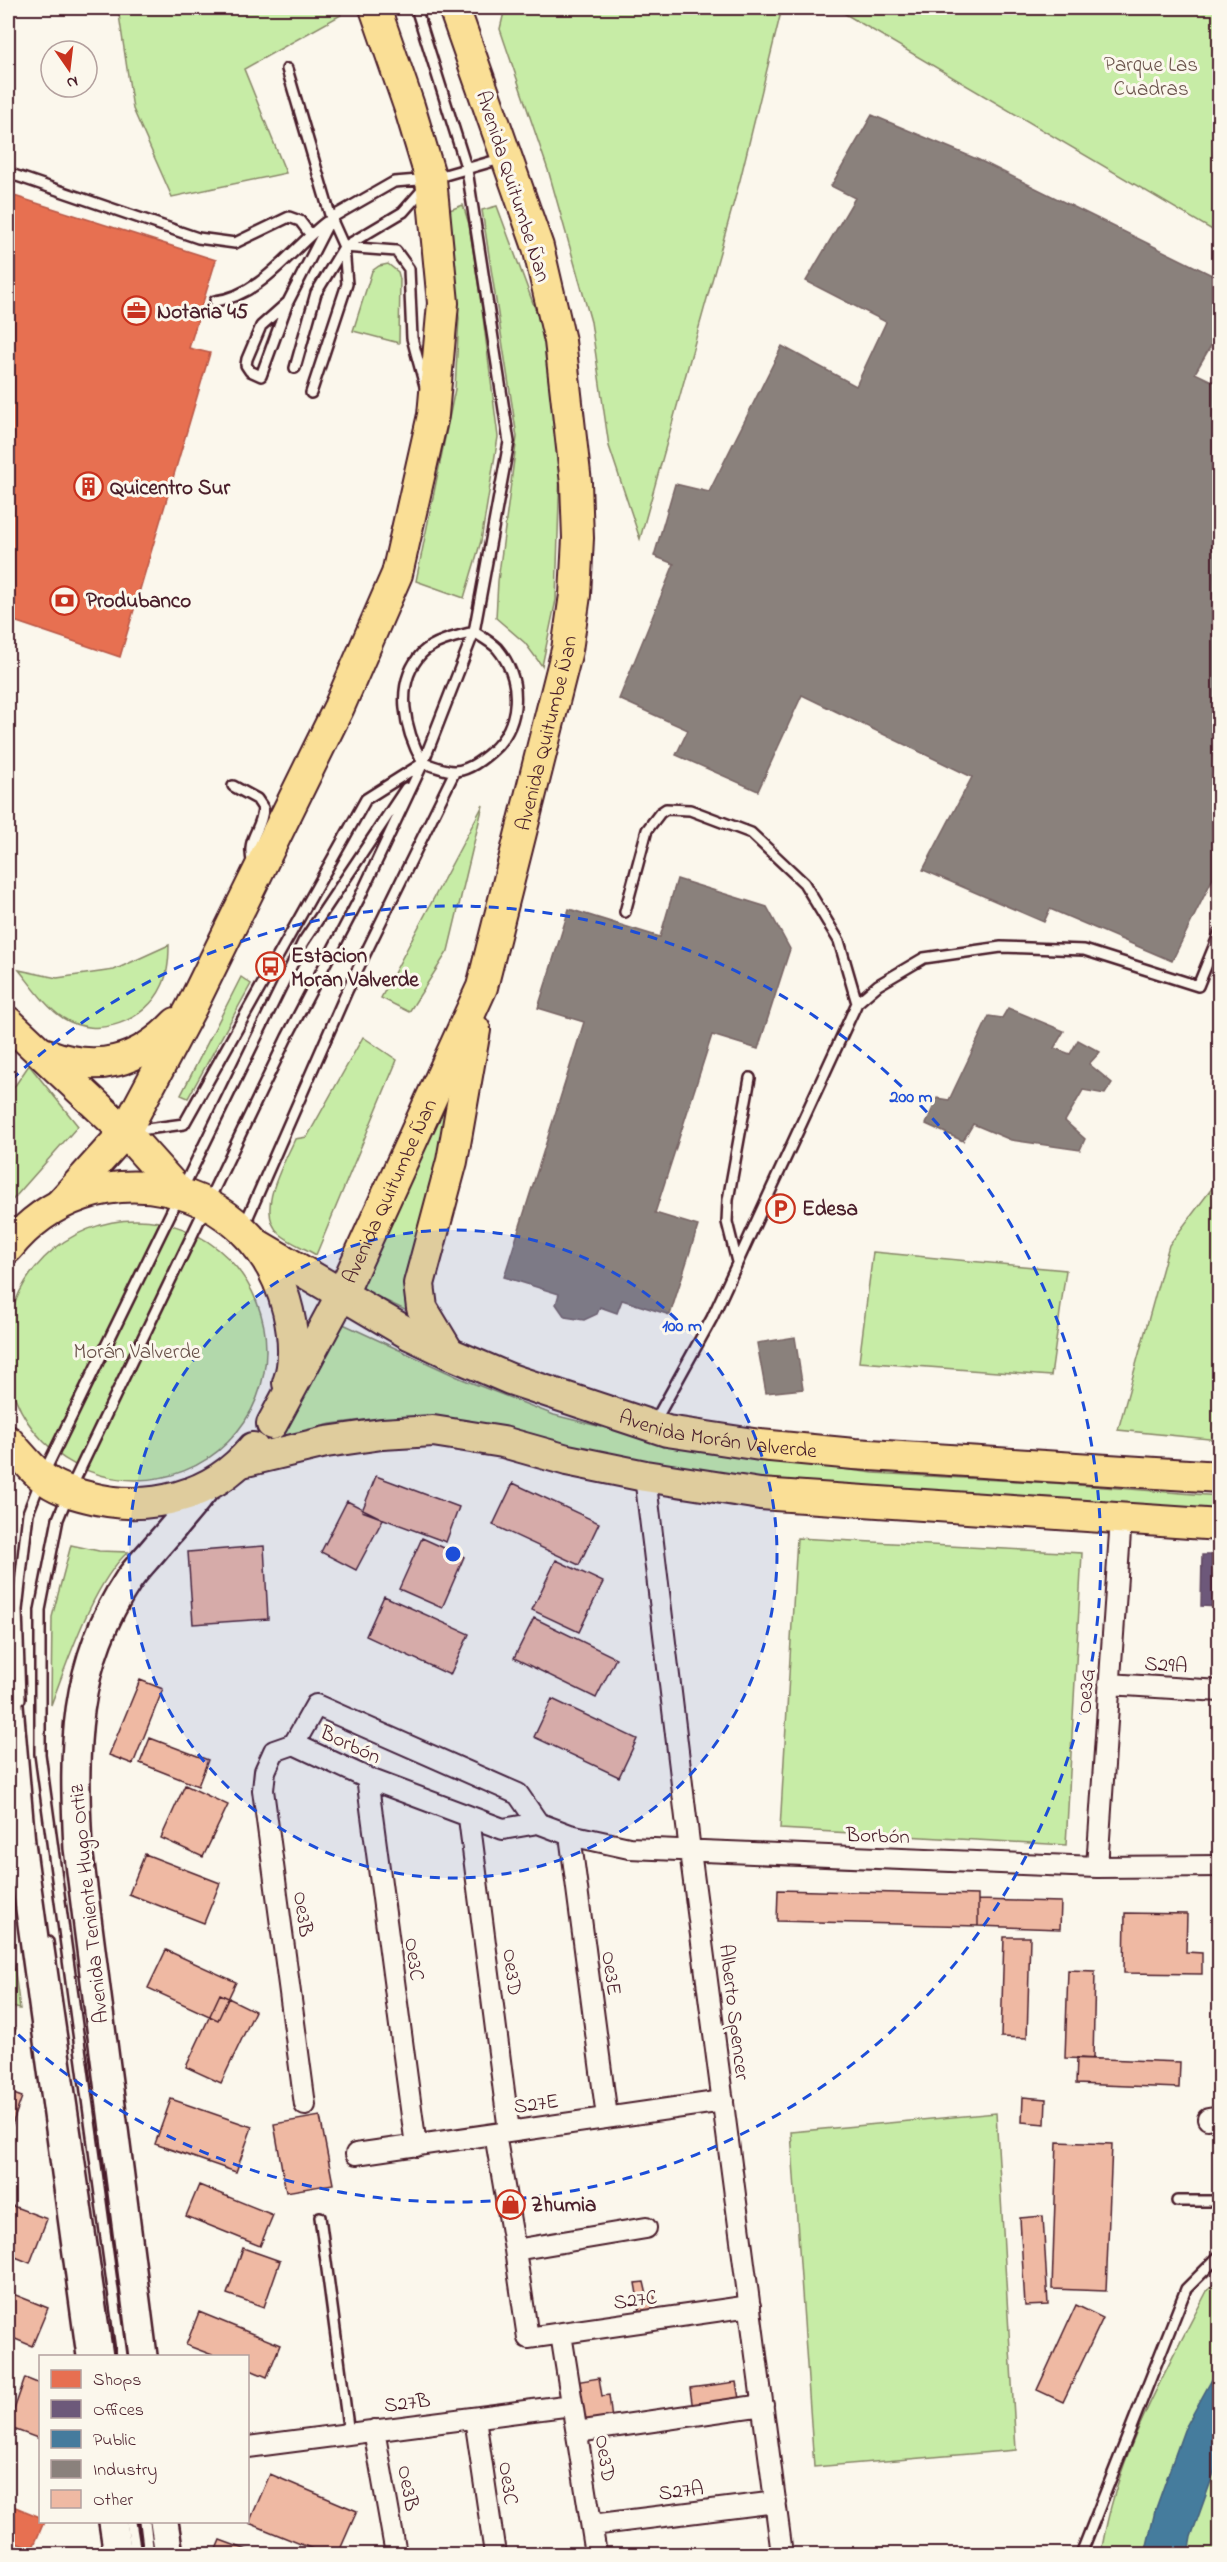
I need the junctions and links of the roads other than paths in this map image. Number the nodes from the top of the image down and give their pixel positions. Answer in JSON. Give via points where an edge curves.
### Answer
{"nodes":[{"id":1,"x":375,"y":8,"type":"edge"},
{"id":2,"x":416,"y":8,"type":"edge"},
{"id":3,"x":459,"y":12,"type":"edge"},
{"id":4,"x":287,"y":69,"type":"dead end"},
{"id":5,"x":506,"y":157,"type":"junction"},
{"id":6,"x":467,"y":170,"type":"junction"},
{"id":7,"x":8,"y":173,"type":"edge"},
{"id":8,"x":431,"y":180,"type":"junction"},
{"id":9,"x":331,"y":218,"type":"junction"},
{"id":10,"x":310,"y":234,"type":"junction"},
{"id":11,"x":344,"y":247,"type":"junction"},
{"id":12,"x":215,"y":301,"type":"dead end"},
{"id":13,"x":288,"y":302,"type":"junction"},
{"id":14,"x":295,"y":368,"type":"dead end"},
{"id":15,"x":311,"y":393,"type":"dead end"},
{"id":16,"x":433,"y":415,"type":"junction"},
{"id":17,"x":474,"y":632,"type":"junction"},
{"id":18,"x":423,"y":763,"type":"junction"},
{"id":19,"x":455,"y":771,"type":"junction"},
{"id":20,"x":233,"y":786,"type":"dead end"},
{"id":21,"x":256,"y":875,"type":"junction"},
{"id":22,"x":625,"y":912,"type":"dead end"},
{"id":23,"x":1220,"y":932,"type":"edge"},
{"id":24,"x":483,"y":987,"type":"junction"},
{"id":25,"x":857,"y":1003,"type":"junction"},
{"id":26,"x":192,"y":1006,"type":"junction"},
{"id":27,"x":8,"y":1022,"type":"edge"},
{"id":28,"x":40,"y":1052,"type":"junction"},
{"id":29,"x":750,"y":1078,"type":"dead end"},
{"id":30,"x":125,"y":1132,"type":"junction"},
{"id":31,"x":190,"y":1196,"type":"junction"},
{"id":32,"x":61,"y":1203,"type":"junction"},
{"id":33,"x":250,"y":1236,"type":"junction"},
{"id":34,"x":8,"y":1248,"type":"edge"},
{"id":35,"x":737,"y":1262,"type":"junction"},
{"id":36,"x":342,"y":1294,"type":"junction"},
{"id":37,"x":449,"y":1353,"type":"junction"},
{"id":38,"x":272,"y":1424,"type":"junction"},
{"id":39,"x":652,"y":1427,"type":"junction"},
{"id":40,"x":8,"y":1441,"type":"edge"},
{"id":41,"x":242,"y":1462,"type":"junction"},
{"id":42,"x":645,"y":1476,"type":"junction"},
{"id":43,"x":42,"y":1477,"type":"junction"},
{"id":44,"x":1220,"y":1477,"type":"edge"},
{"id":45,"x":206,"y":1488,"type":"junction"},
{"id":46,"x":69,"y":1492,"type":"junction"},
{"id":47,"x":1121,"y":1518,"type":"junction"},
{"id":48,"x":1220,"y":1525,"type":"edge"},
{"id":49,"x":1109,"y":1684,"type":"junction"},
{"id":50,"x":1220,"y":1691,"type":"edge"},
{"id":51,"x":8,"y":1694,"type":"edge"},
{"id":52,"x":294,"y":1744,"type":"junction"},
{"id":53,"x":367,"y":1778,"type":"junction"},
{"id":54,"x":28,"y":1804,"type":"dead end"},
{"id":55,"x":469,"y":1818,"type":"junction"},
{"id":56,"x":538,"y":1823,"type":"junction"},
{"id":57,"x":570,"y":1835,"type":"junction"},
{"id":58,"x":14,"y":1844,"type":"edge"},
{"id":59,"x":690,"y":1851,"type":"junction"},
{"id":60,"x":1220,"y":1866,"type":"edge"},
{"id":61,"x":1097,"y":1868,"type":"junction"},
{"id":62,"x":47,"y":1934,"type":"dead end"},
{"id":63,"x":723,"y":2102,"type":"junction"},
{"id":64,"x":305,"y":2105,"type":"dead end"},
{"id":65,"x":607,"y":2117,"type":"junction"},
{"id":66,"x":502,"y":2133,"type":"junction"},
{"id":67,"x":416,"y":2146,"type":"junction"},
{"id":68,"x":356,"y":2154,"type":"dead end"},
{"id":69,"x":1177,"y":2201,"type":"dead end"},
{"id":70,"x":1220,"y":2201,"type":"edge"},
{"id":71,"x":320,"y":2217,"type":"dead end"},
{"id":72,"x":646,"y":2228,"type":"dead end"},
{"id":73,"x":515,"y":2250,"type":"junction"},
{"id":74,"x":1220,"y":2256,"type":"edge"},
{"id":75,"x":750,"y":2306,"type":"junction"},
{"id":76,"x":561,"y":2334,"type":"junction"},
{"id":77,"x":528,"y":2338,"type":"joint"},
{"id":78,"x":91,"y":2355,"type":"edge"},
{"id":79,"x":108,"y":2355,"type":"edge"},
{"id":80,"x":122,"y":2355,"type":"edge"},
{"id":81,"x":143,"y":2355,"type":"edge"},
{"id":82,"x":572,"y":2405,"type":"junction"},
{"id":83,"x":763,"y":2405,"type":"junction"},
{"id":84,"x":475,"y":2418,"type":"junction"},
{"id":85,"x":374,"y":2430,"type":"junction"},
{"id":86,"x":577,"y":2432,"type":"junction"},
{"id":87,"x":349,"y":2434,"type":"junction"},
{"id":88,"x":249,"y":2447,"type":"edge"},
{"id":89,"x":776,"y":2502,"type":"junction"},
{"id":90,"x":113,"y":2523,"type":"edge"},
{"id":91,"x":131,"y":2523,"type":"edge"},
{"id":92,"x":145,"y":2523,"type":"edge"},
{"id":93,"x":164,"y":2523,"type":"edge"},
{"id":94,"x":592,"y":2525,"type":"junction"},
{"id":95,"x":117,"y":2554,"type":"edge"},
{"id":96,"x":136,"y":2554,"type":"edge"},
{"id":97,"x":149,"y":2554,"type":"edge"},
{"id":98,"x":169,"y":2554,"type":"edge"},
{"id":99,"x":396,"y":2554,"type":"edge"},
{"id":100,"x":495,"y":2554,"type":"edge"},
{"id":101,"x":596,"y":2554,"type":"edge"},
{"id":102,"x":782,"y":2554,"type":"edge"},
{"id":103,"x":1081,"y":2554,"type":"edge"}],
"edges":[{"from":1,"to":8,"type":"main road"},
{"from":2,"to":6,"type":"lane"},
{"from":3,"to":5,"type":"main road","name":"Avenida Quitumbe Ñan"},
{"from":4,"to":9,"type":"lane"},
{"from":5,"to":6,"type":"lane"},
{"from":5,"to":24,"type":"main road","name":"Avenida Quitumbe Ñan","via":[[538,247],[560,341],[576,483],[577,564],[567,650]]},
{"from":6,"to":8,"type":"lane"},
{"from":6,"to":17,"type":"lane","via":[[509,441]]},
{"from":7,"to":10,"type":"lane","via":[[198,238],[235,243],[289,218],[300,221]]},
{"from":8,"to":9,"type":"lane","via":[[394,182]]},
{"from":8,"to":11,"type":"lane","via":[[403,212]]},
{"from":8,"to":16,"type":"main road","via":[[442,303]]},
{"from":9,"to":10,"type":"lane"},
{"from":9,"to":11,"type":"lane"},
{"from":9,"to":13,"type":"lane"},
{"from":10,"to":12,"type":"lane","via":[[246,291]]},
{"from":11,"to":14,"type":"lane","via":[[316,293]]},
{"from":11,"to":15,"type":"lane","via":[[347,284]]},
{"from":11,"to":16,"type":"lane","via":[[396,251],[409,269],[412,338]]},
{"from":13,"to":13,"type":"lane","via":[[261,376],[250,371],[247,359],[261,326]]},
{"from":16,"to":21,"type":"main road","via":[[397,574],[348,687]]},
{"from":17,"to":18,"type":"lane"},
{"from":17,"to":18,"type":"lane","via":[[453,637],[423,652],[407,676],[405,707],[410,740]]},
{"from":17,"to":19,"type":"lane","via":[[496,647],[510,669],[516,695],[513,721],[500,744],[480,762]]},
{"from":18,"to":19,"type":"lane"},
{"from":18,"to":30,"type":"lane","via":[[366,799],[184,1124]]},
{"from":18,"to":31,"type":"lane","via":[[359,899],[287,1037]]},
{"from":18,"to":31,"type":"lane","via":[[303,942]]},
{"from":19,"to":33,"type":"lane","via":[[347,991]]},
{"from":20,"to":21,"type":"lane","via":[[257,799],[264,808],[249,845]]},
{"from":21,"to":26,"type":"main road"},
{"from":22,"to":25,"type":"lane","via":[[647,830],[666,809],[690,810],[751,833],[804,883],[839,941]]},
{"from":23,"to":25,"type":"lane","via":[[1198,986],[1084,950],[1001,947],[924,958],[878,985]]},
{"from":24,"to":36,"type":"main road","name":"Avenida Quitumbe Ñan"},
{"from":24,"to":37,"type":"main road","via":[[452,1161],[419,1284],[423,1308]]},
{"from":25,"to":35,"type":"lane"},
{"from":26,"to":28,"type":"main road","via":[[149,1047],[124,1060],[96,1065],[68,1062]]},
{"from":26,"to":30,"type":"main road"},
{"from":27,"to":28,"type":"main road"},
{"from":28,"to":30,"type":"main road"},
{"from":29,"to":35,"type":"lane","via":[[728,1200],[727,1222]]},
{"from":30,"to":31,"type":"main road"},
{"from":30,"to":32,"type":"main road"},
{"from":31,"to":32,"type":"main road","via":[[140,1186],[99,1189]]},
{"from":31,"to":33,"type":"main road","name":"Avenida Morán Valverde"},
{"from":31,"to":43,"type":"lane"},
{"from":31,"to":46,"type":"lane"},
{"from":32,"to":34,"type":"main road","via":[[23,1229]]},
{"from":33,"to":36,"type":"main road","name":"Avenida Morán Valverde"},
{"from":33,"to":38,"type":"main road","via":[[282,1286],[293,1332],[290,1379]]},
{"from":35,"to":39,"type":"lane","via":[[712,1318]]},
{"from":36,"to":37,"type":"main road","name":"Avenida Morán Valverde"},
{"from":36,"to":38,"type":"main road","name":"Avenida Quitumbe Ñan"},
{"from":37,"to":39,"type":"main road","name":"Avenida Morán Valverde","via":[[510,1379]]},
{"from":38,"to":41,"type":"main road"},
{"from":39,"to":44,"type":"main road","name":"Avenida Morán Valverde","via":[[760,1445],[854,1454]]},
{"from":40,"to":43,"type":"main road"},
{"from":41,"to":42,"type":"main road","via":[[326,1442],[433,1431],[503,1442]]},
{"from":41,"to":45,"type":"main road"},
{"from":42,"to":47,"type":"main road","via":[[760,1494]]},
{"from":42,"to":59,"type":"street","name":"Alberto Spencer"},
{"from":43,"to":46,"type":"main road"},
{"from":43,"to":54,"type":"lane","via":[[28,1513],[17,1610],[22,1757]]},
{"from":45,"to":46,"type":"main road","via":[[158,1503],[113,1504]]},
{"from":45,"to":81,"type":"main road","name":"Avenida Teniente Hugo Ortiz","via":[[130,1578],[111,1610],[87,1672],[74,1772],[78,1848]]},
{"from":46,"to":80,"type":"lane","via":[[58,1519],[40,1610],[40,1754]]},
{"from":47,"to":48,"type":"main road"},
{"from":47,"to":49,"type":"street","name":"Oe3G"},
{"from":49,"to":50,"type":"street","name":"S29A"},
{"from":49,"to":61,"type":"street","name":"Oe3G"},
{"from":51,"to":58,"type":"main road"},
{"from":52,"to":53,"type":"street","name":"Borbón"},
{"from":52,"to":56,"type":"street","name":"Borbón","via":[[316,1705],[518,1794]]},
{"from":52,"to":64,"type":"street","name":"Oe3B","via":[[274,1751],[265,1771],[263,1790]]},
{"from":53,"to":55,"type":"street","name":"Borbón"},
{"from":53,"to":67,"type":"street","name":"Oe3C"},
{"from":55,"to":56,"type":"street","name":"Borbón","via":[[503,1829]]},
{"from":55,"to":66,"type":"street","name":"Oe3D"},
{"from":56,"to":57,"type":"street","name":"Borbón"},
{"from":57,"to":59,"type":"street","name":"Borbón","via":[[629,1848]]},
{"from":57,"to":65,"type":"street","name":"Oe3E"},
{"from":58,"to":78,"type":"main road"},
{"from":59,"to":61,"type":"street","name":"Borbón"},
{"from":59,"to":63,"type":"street","name":"Alberto Spencer"},
{"from":60,"to":61,"type":"street","name":"Borbón"},
{"from":62,"to":79,"type":"lane"},
{"from":63,"to":65,"type":"street","name":"S27E"},
{"from":63,"to":75,"type":"street","name":"Alberto Spencer"},
{"from":65,"to":66,"type":"street","name":"S27E"},
{"from":66,"to":67,"type":"street","name":"S27E"},
{"from":66,"to":73,"type":"street","name":"Oe3D"},
{"from":67,"to":68,"type":"street","name":"S27E"},
{"from":69,"to":70,"type":"lane"},
{"from":71,"to":87,"type":"lane"},
{"from":72,"to":73,"type":"street"},
{"from":73,"to":77,"type":"street","name":"Oe3D"},
{"from":74,"to":103,"type":"lane","via":[[1186,2289]]},
{"from":75,"to":76,"type":"street","name":"S27C"},
{"from":75,"to":83,"type":"street","name":"Alberto Spencer"},
{"from":76,"to":77,"type":"street","name":"S27C"},
{"from":76,"to":82,"type":"street","name":"Oe3D"},
{"from":82,"to":84,"type":"street","name":"S27B"},
{"from":82,"to":86,"type":"street","name":"Oe3D"},
{"from":83,"to":86,"type":"street"},
{"from":83,"to":89,"type":"street","name":"Alberto Spencer"},
{"from":84,"to":85,"type":"street","name":"S27B"},
{"from":84,"to":100,"type":"street","name":"Oe3C"},
{"from":85,"to":87,"type":"street","name":"S27B"},
{"from":85,"to":99,"type":"street","name":"Oe3B"},
{"from":86,"to":94,"type":"street","name":"Oe3D"},
{"from":87,"to":88,"type":"street","name":"S27B"},
{"from":89,"to":94,"type":"street","name":"S27A"},
{"from":89,"to":102,"type":"street","name":"Alberto Spencer"},
{"from":90,"to":95,"type":"main road"},
{"from":91,"to":96,"type":"lane"},
{"from":92,"to":97,"type":"lane"},
{"from":93,"to":98,"type":"main road"},
{"from":94,"to":101,"type":"street","name":"Oe3D"}]}
